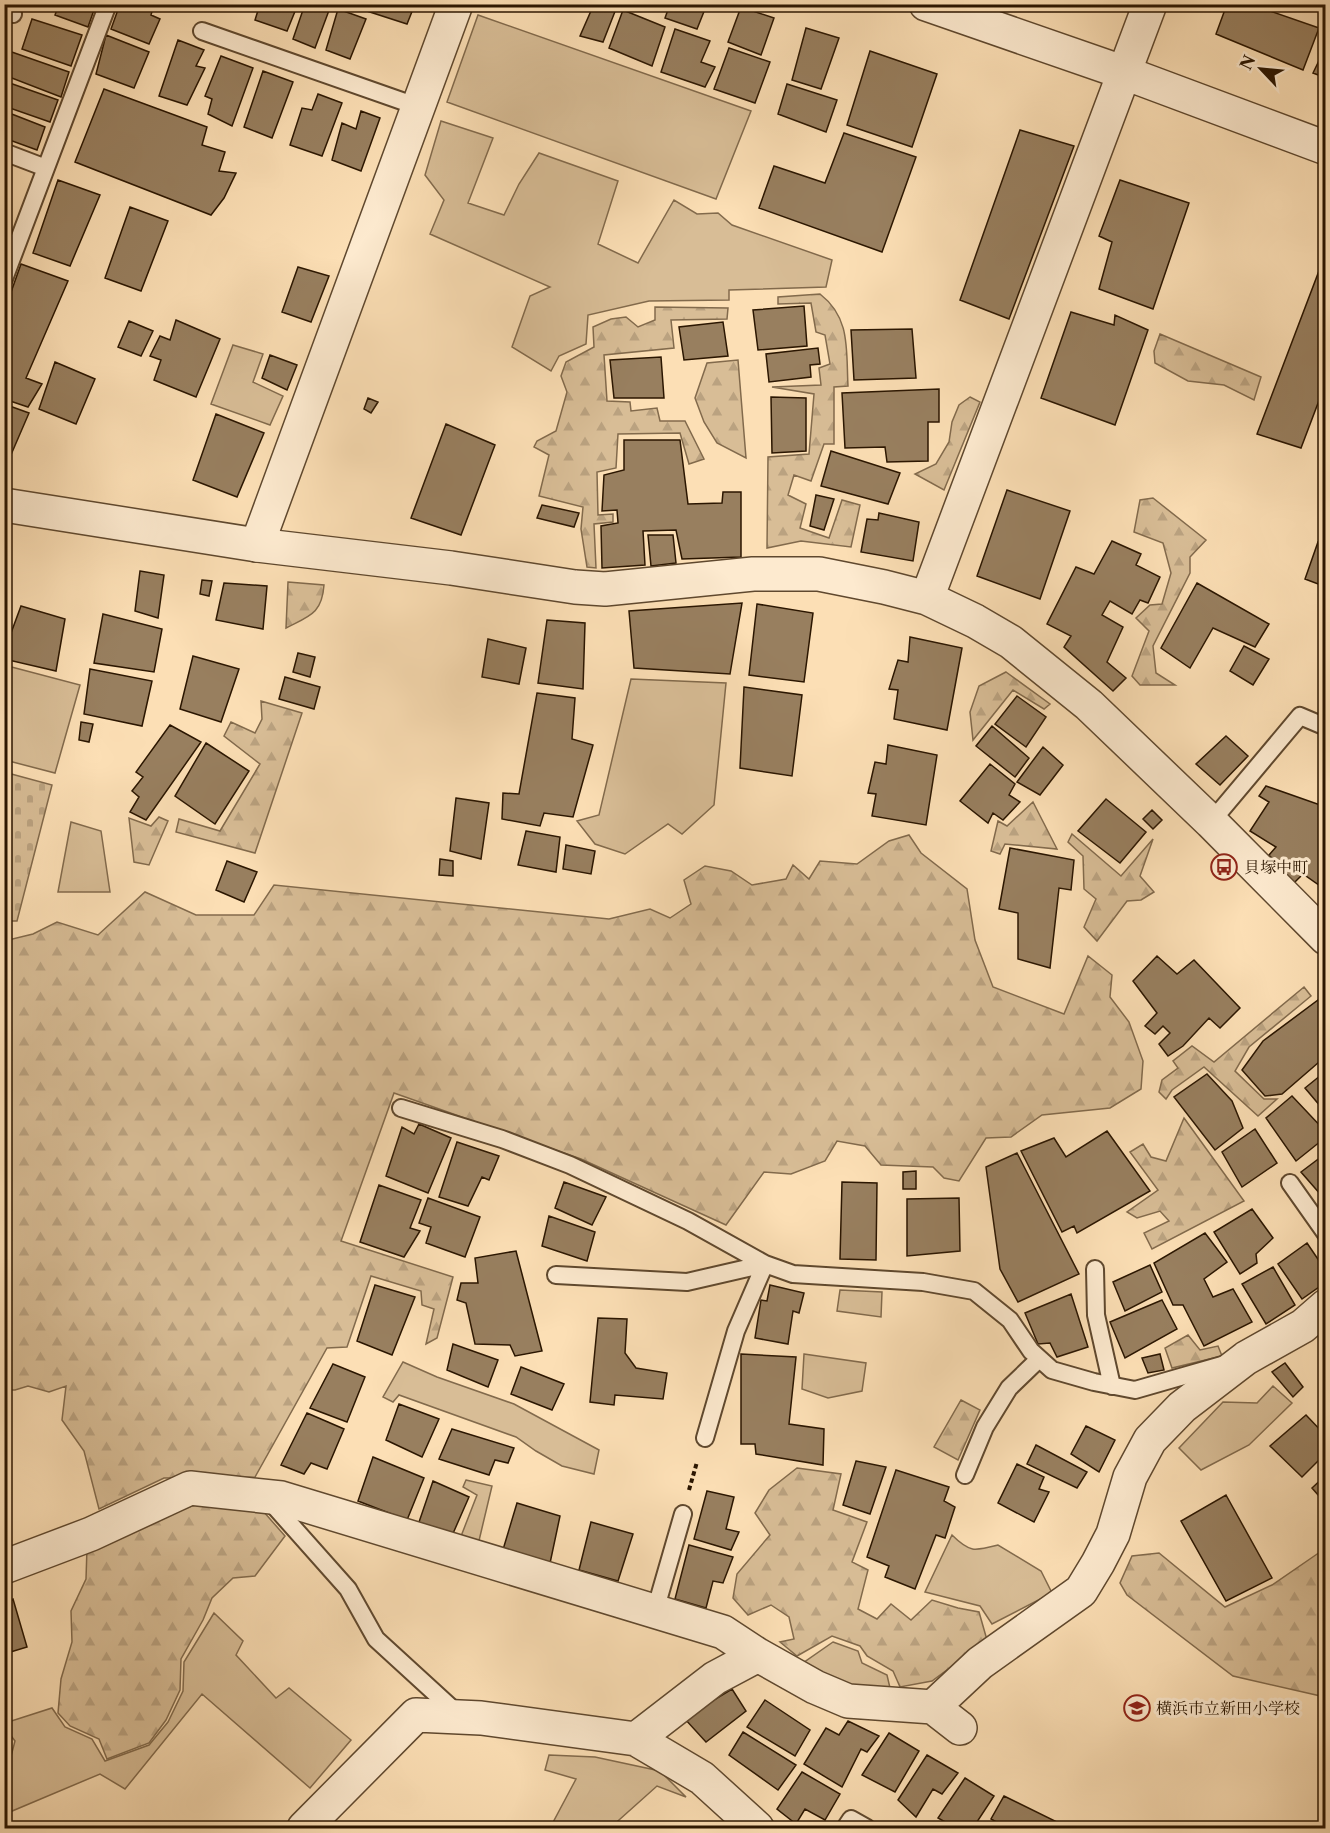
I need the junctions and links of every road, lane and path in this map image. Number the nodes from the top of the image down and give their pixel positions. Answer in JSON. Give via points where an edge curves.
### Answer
{"nodes":[{"id":1,"x":108,"y":4,"type":"edge"},
{"id":2,"x":456,"y":4,"type":"edge"},
{"id":3,"x":926,"y":4,"type":"edge"},
{"id":4,"x":1150,"y":4,"type":"edge"},
{"id":5,"x":202,"y":31,"type":"dead end"},
{"id":6,"x":1125,"y":72,"type":"junction"},
{"id":7,"x":419,"y":107,"type":"junction"},
{"id":8,"x":1326,"y":148,"type":"edge"},
{"id":9,"x":4,"y":152,"type":"edge"},
{"id":10,"x":46,"y":168,"type":"junction"},
{"id":11,"x":4,"y":279,"type":"edge"},
{"id":12,"x":4,"y":505,"type":"edge"},
{"id":13,"x":257,"y":545,"type":"junction"},
{"id":14,"x":927,"y":598,"type":"junction"},
{"id":15,"x":1326,"y":727,"type":"edge"},
{"id":16,"x":1211,"y":822,"type":"junction"},
{"id":17,"x":1326,"y":938,"type":"edge"},
{"id":18,"x":401,"y":1108,"type":"dead end"},
{"id":19,"x":1290,"y":1183,"type":"dead end"},
{"id":20,"x":1326,"y":1234,"type":"edge"},
{"id":21,"x":765,"y":1264,"type":"junction"},
{"id":22,"x":1095,"y":1269,"type":"dead end"},
{"id":23,"x":556,"y":1275,"type":"dead end"},
{"id":24,"x":1326,"y":1306,"type":"edge"},
{"id":25,"x":1246,"y":1358,"type":"junction"},
{"id":26,"x":1040,"y":1359,"type":"junction"},
{"id":27,"x":1112,"y":1386,"type":"junction"},
{"id":28,"x":705,"y":1438,"type":"joint"},
{"id":29,"x":965,"y":1475,"type":"dead end"},
{"id":30,"x":265,"y":1496,"type":"junction"},
{"id":31,"x":682,"y":1514,"type":"joint"},
{"id":32,"x":4,"y":1567,"type":"edge"},
{"id":33,"x":655,"y":1611,"type":"junction"},
{"id":34,"x":758,"y":1655,"type":"junction"},
{"id":35,"x":933,"y":1707,"type":"junction"},
{"id":36,"x":461,"y":1717,"type":"junction"},
{"id":37,"x":960,"y":1728,"type":"dead end"},
{"id":38,"x":636,"y":1739,"type":"junction"},
{"id":39,"x":303,"y":1828,"type":"edge"},
{"id":40,"x":757,"y":1828,"type":"edge"},
{"id":41,"x":844,"y":1828,"type":"edge"},
{"id":42,"x":867,"y":1828,"type":"edge"}],
"edges":[{"from":1,"to":10,"type":"lane"},
{"from":2,"to":7,"type":"street"},
{"from":3,"to":6,"type":"street"},
{"from":4,"to":6,"type":"street"},
{"from":5,"to":7,"type":"lane"},
{"from":6,"to":8,"type":"street"},
{"from":6,"to":14,"type":"street"},
{"from":7,"to":13,"type":"street"},
{"from":9,"to":10,"type":"lane"},
{"from":10,"to":11,"type":"lane"},
{"from":12,"to":13,"type":"street"},
{"from":13,"to":14,"type":"street","via":[[451,567],[575,587],[605,589],[753,574],[819,574]]},
{"from":14,"to":16,"type":"street","via":[[1011,642],[1043,666]]},
{"from":15,"to":16,"type":"lane","via":[[1300,716]]},
{"from":16,"to":17,"type":"street"},
{"from":18,"to":21,"type":"lane","via":[[570,1165],[688,1221]]},
{"from":19,"to":20,"type":"lane"},
{"from":21,"to":23,"type":"lane","via":[[687,1282]]},
{"from":21,"to":26,"type":"lane","via":[[793,1274],[923,1282],[974,1291],[1010,1320]]},
{"from":21,"to":28,"type":"lane","via":[[736,1330]]},
{"from":22,"to":27,"type":"lane","via":[[1096,1315]]},
{"from":24,"to":25,"type":"street","via":[[1303,1326]]},
{"from":25,"to":27,"type":"lane","via":[[1135,1390]]},
{"from":25,"to":35,"type":"street","via":[[1182,1407],[1150,1440],[1130,1477],[1113,1534],[1081,1591],[980,1663]]},
{"from":26,"to":27,"type":"lane","via":[[1052,1370]]},
{"from":26,"to":29,"type":"lane","via":[[1009,1388],[985,1427]]},
{"from":28,"to":31,"type":"path"},
{"from":30,"to":32,"type":"street","via":[[190,1488],[91,1534]]},
{"from":30,"to":33,"type":"street"},
{"from":30,"to":36,"type":"lane","via":[[348,1589],[376,1639]]},
{"from":31,"to":33,"type":"lane"},
{"from":33,"to":34,"type":"street","via":[[723,1632]]},
{"from":34,"to":35,"type":"street","via":[[848,1701]]},
{"from":34,"to":38,"type":"street","via":[[715,1678]]},
{"from":35,"to":37,"type":"street"},
{"from":36,"to":38,"type":"street"},
{"from":36,"to":39,"type":"street","via":[[416,1715]]},
{"from":38,"to":40,"type":"street","via":[[702,1778]]},
{"from":41,"to":42,"type":"lane","via":[[851,1819]]}]}
